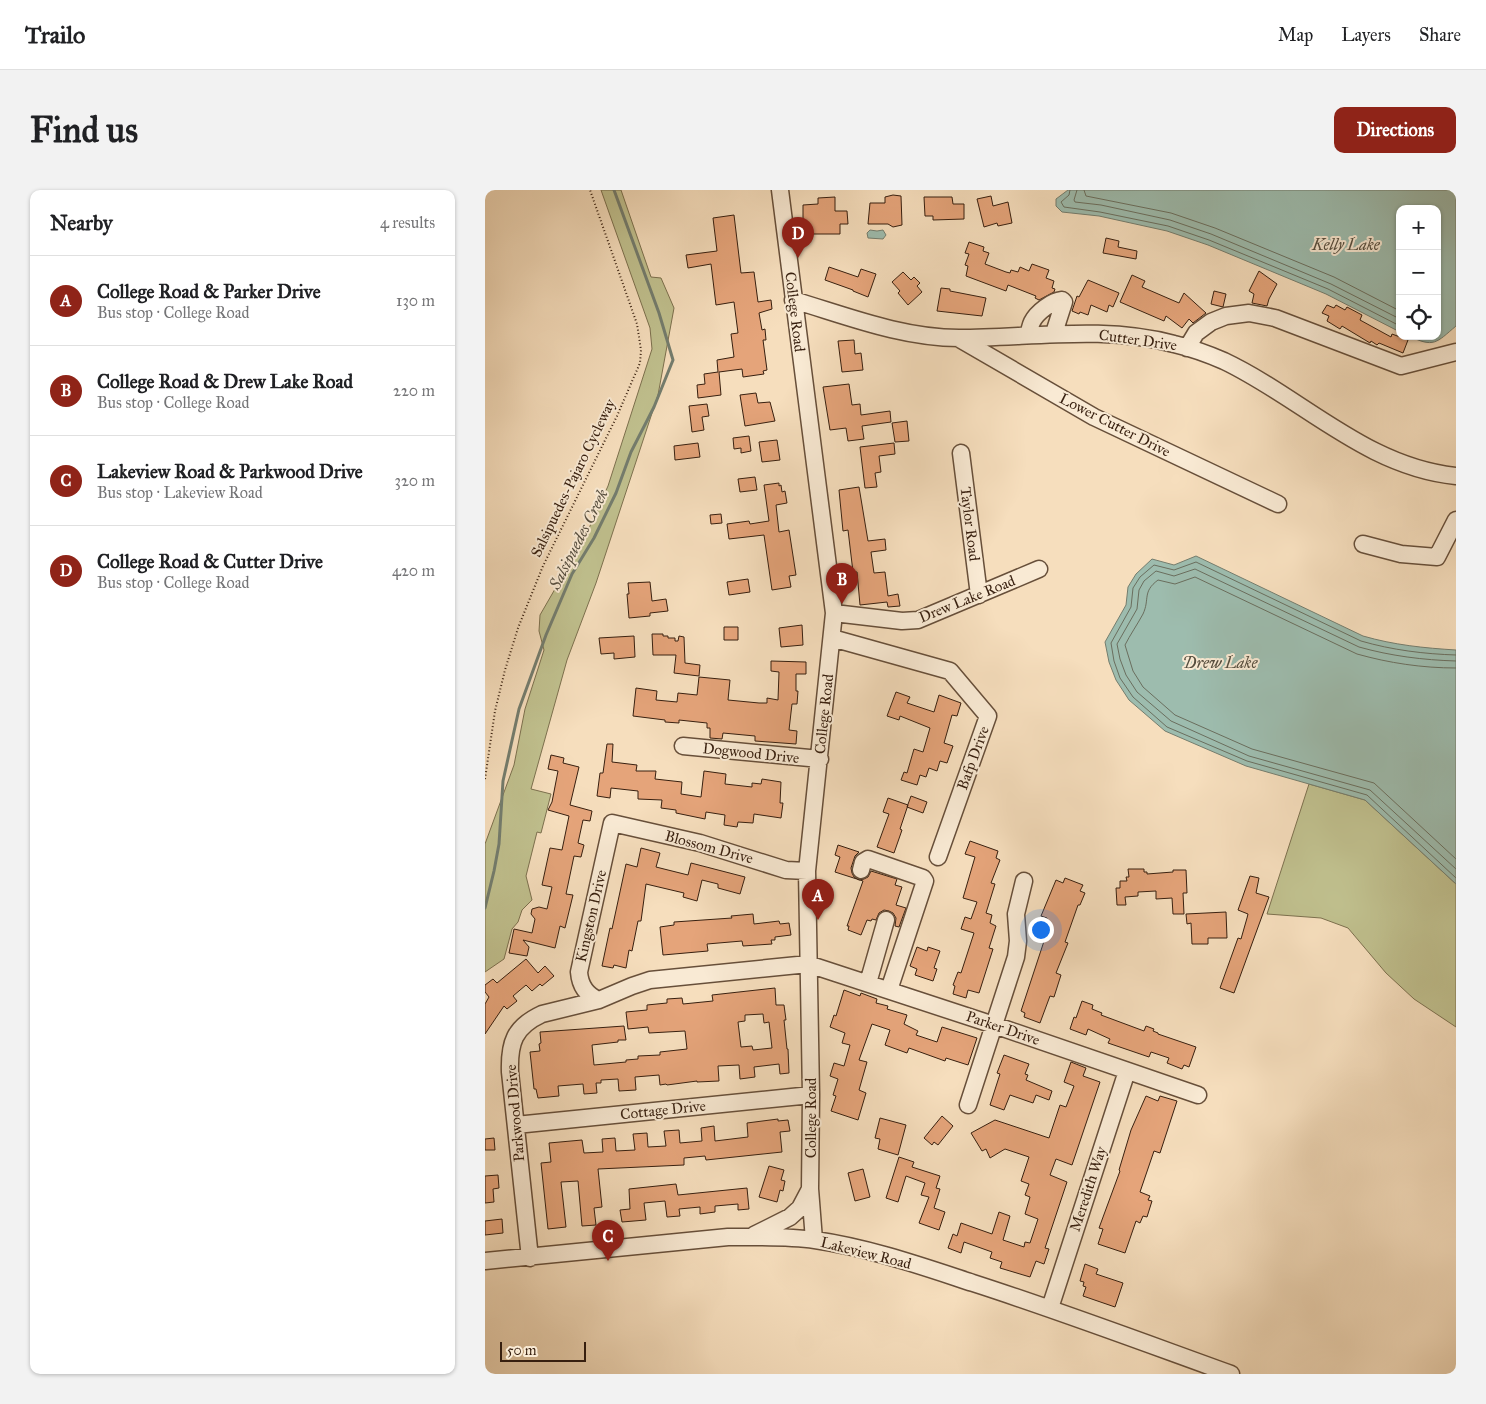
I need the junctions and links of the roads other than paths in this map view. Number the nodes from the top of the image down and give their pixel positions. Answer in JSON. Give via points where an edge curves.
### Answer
{"nodes":[{"id":1,"x":780,"y":190,"type":"edge"},
{"id":2,"x":793,"y":300,"type":"junction"},
{"id":3,"x":1054,"y":333,"type":"junction"},
{"id":4,"x":1029,"y":334,"type":"junction"},
{"id":5,"x":958,"y":338,"type":"junction"},
{"id":6,"x":1187,"y":348,"type":"junction"},
{"id":7,"x":1456,"y":352,"type":"edge"},
{"id":8,"x":961,"y":453,"type":"dead end"},
{"id":9,"x":1456,"y":476,"type":"edge"},
{"id":10,"x":1278,"y":504,"type":"dead end"},
{"id":11,"x":1456,"y":520,"type":"edge"},
{"id":12,"x":1363,"y":544,"type":"dead end"},
{"id":13,"x":1039,"y":569,"type":"dead end"},
{"id":14,"x":979,"y":595,"type":"junction"},
{"id":15,"x":834,"y":613,"type":"junction"},
{"id":16,"x":832,"y":638,"type":"junction"},
{"id":17,"x":683,"y":746,"type":"dead end"},
{"id":18,"x":819,"y":760,"type":"junction"},
{"id":19,"x":612,"y":823,"type":"joint"},
{"id":20,"x":938,"y":857,"type":"dead end"},
{"id":21,"x":861,"y":870,"type":"dead end"},
{"id":22,"x":807,"y":871,"type":"junction"},
{"id":23,"x":1024,"y":881,"type":"dead end"},
{"id":24,"x":885,"y":920,"type":"dead end"},
{"id":25,"x":580,"y":962,"type":"junction"},
{"id":26,"x":808,"y":964,"type":"junction"},
{"id":27,"x":868,"y":983,"type":"junction"},
{"id":28,"x":889,"y":990,"type":"junction"},
{"id":29,"x":599,"y":1000,"type":"junction"},
{"id":30,"x":560,"y":1009,"type":"junction"},
{"id":31,"x":994,"y":1025,"type":"junction"},
{"id":32,"x":1127,"y":1071,"type":"junction"},
{"id":33,"x":811,"y":1095,"type":"junction"},
{"id":34,"x":1198,"y":1095,"type":"dead end"},
{"id":35,"x":968,"y":1105,"type":"dead end"},
{"id":36,"x":516,"y":1125,"type":"junction"},
{"id":37,"x":810,"y":1189,"type":"junction"},
{"id":38,"x":749,"y":1237,"type":"junction"},
{"id":39,"x":814,"y":1240,"type":"junction"},
{"id":40,"x":530,"y":1258,"type":"junction"},
{"id":41,"x":485,"y":1261,"type":"edge"},
{"id":42,"x":1050,"y":1308,"type":"junction"},
{"id":43,"x":1231,"y":1374,"type":"edge"}],
"edges":[{"from":1,"to":2,"type":"street","name":"College Road"},
{"from":2,"to":5,"type":"street","name":"Cutter Drive","via":[[899,331]]},
{"from":2,"to":15,"type":"street","name":"College Road"},
{"from":3,"to":4,"type":"street","name":"Cutter Drive"},
{"from":3,"to":4,"type":"street","via":[[1064,308],[1062,300],[1039,313]]},
{"from":3,"to":6,"type":"street","name":"Cutter Drive","via":[[1125,335]]},
{"from":4,"to":5,"type":"street","name":"Cutter Drive"},
{"from":5,"to":10,"type":"street","name":"Lower Cutter Drive","via":[[1094,417]]},
{"from":6,"to":7,"type":"street","via":[[1196,333],[1211,322],[1249,313],[1275,318],[1401,366]]},
{"from":6,"to":9,"type":"street","name":"Cutter Drive","via":[[1234,366],[1379,454],[1413,468]]},
{"from":8,"to":14,"type":"street","name":"Taylor Road"},
{"from":11,"to":12,"type":"street","via":[[1437,558],[1401,554]]},
{"from":13,"to":14,"type":"street","name":"Drew Lake Road"},
{"from":14,"to":15,"type":"street","name":"Drew Lake Road","via":[[918,620]]},
{"from":15,"to":16,"type":"street","name":"College Road"},
{"from":16,"to":18,"type":"street","name":"College Road"},
{"from":16,"to":20,"type":"street","name":"Bafp Drive","via":[[950,671],[988,716]]},
{"from":17,"to":18,"type":"street","name":"Dogwood Drive"},
{"from":18,"to":22,"type":"street","name":"College Road"},
{"from":19,"to":22,"type":"street","name":"Blossom Drive","via":[[700,843],[786,870]]},
{"from":19,"to":25,"type":"street","name":"Kingston Drive"},
{"from":21,"to":28,"type":"street","via":[[863,862],[868,859],[925,881]]},
{"from":22,"to":26,"type":"street","name":"College Road"},
{"from":23,"to":31,"type":"street","via":[[1016,914],[1016,957]]},
{"from":24,"to":27,"type":"street"},
{"from":25,"to":29,"type":"street","name":"Kingston Drive","via":[[581,985],[589,995]]},
{"from":25,"to":30,"type":"street","via":[[571,998]]},
{"from":26,"to":27,"type":"street","name":"Parker Drive"},
{"from":26,"to":29,"type":"street","name":"Parkwood Drive","via":[[655,979]]},
{"from":26,"to":33,"type":"street","name":"College Road"},
{"from":27,"to":28,"type":"street","name":"Parker Drive"},
{"from":28,"to":31,"type":"street","name":"Parker Drive"},
{"from":29,"to":30,"type":"street","name":"Parkwood Drive"},
{"from":30,"to":36,"type":"street","name":"Parkwood Drive","via":[[526,1023],[516,1035],[511,1051],[511,1072]]},
{"from":31,"to":32,"type":"street","name":"Parker Drive"},
{"from":31,"to":35,"type":"street"},
{"from":32,"to":34,"type":"street","name":"Parker Drive"},
{"from":32,"to":42,"type":"street","name":"Meredith Way"},
{"from":33,"to":36,"type":"street","name":"Cottage Drive"},
{"from":33,"to":37,"type":"street","name":"College Road"},
{"from":36,"to":40,"type":"street","name":"Parkwood Drive"},
{"from":37,"to":38,"type":"street","via":[[800,1208],[790,1217]]},
{"from":37,"to":39,"type":"street","name":"College Road"},
{"from":38,"to":39,"type":"street","name":"Lakeview Road"},
{"from":38,"to":40,"type":"street","name":"Lakeview Road"},
{"from":39,"to":42,"type":"street","name":"Lakeview Road","via":[[868,1250]]},
{"from":40,"to":41,"type":"street","name":"Lakeview Road"},
{"from":42,"to":43,"type":"street","name":"Lakeview Road"}]}
